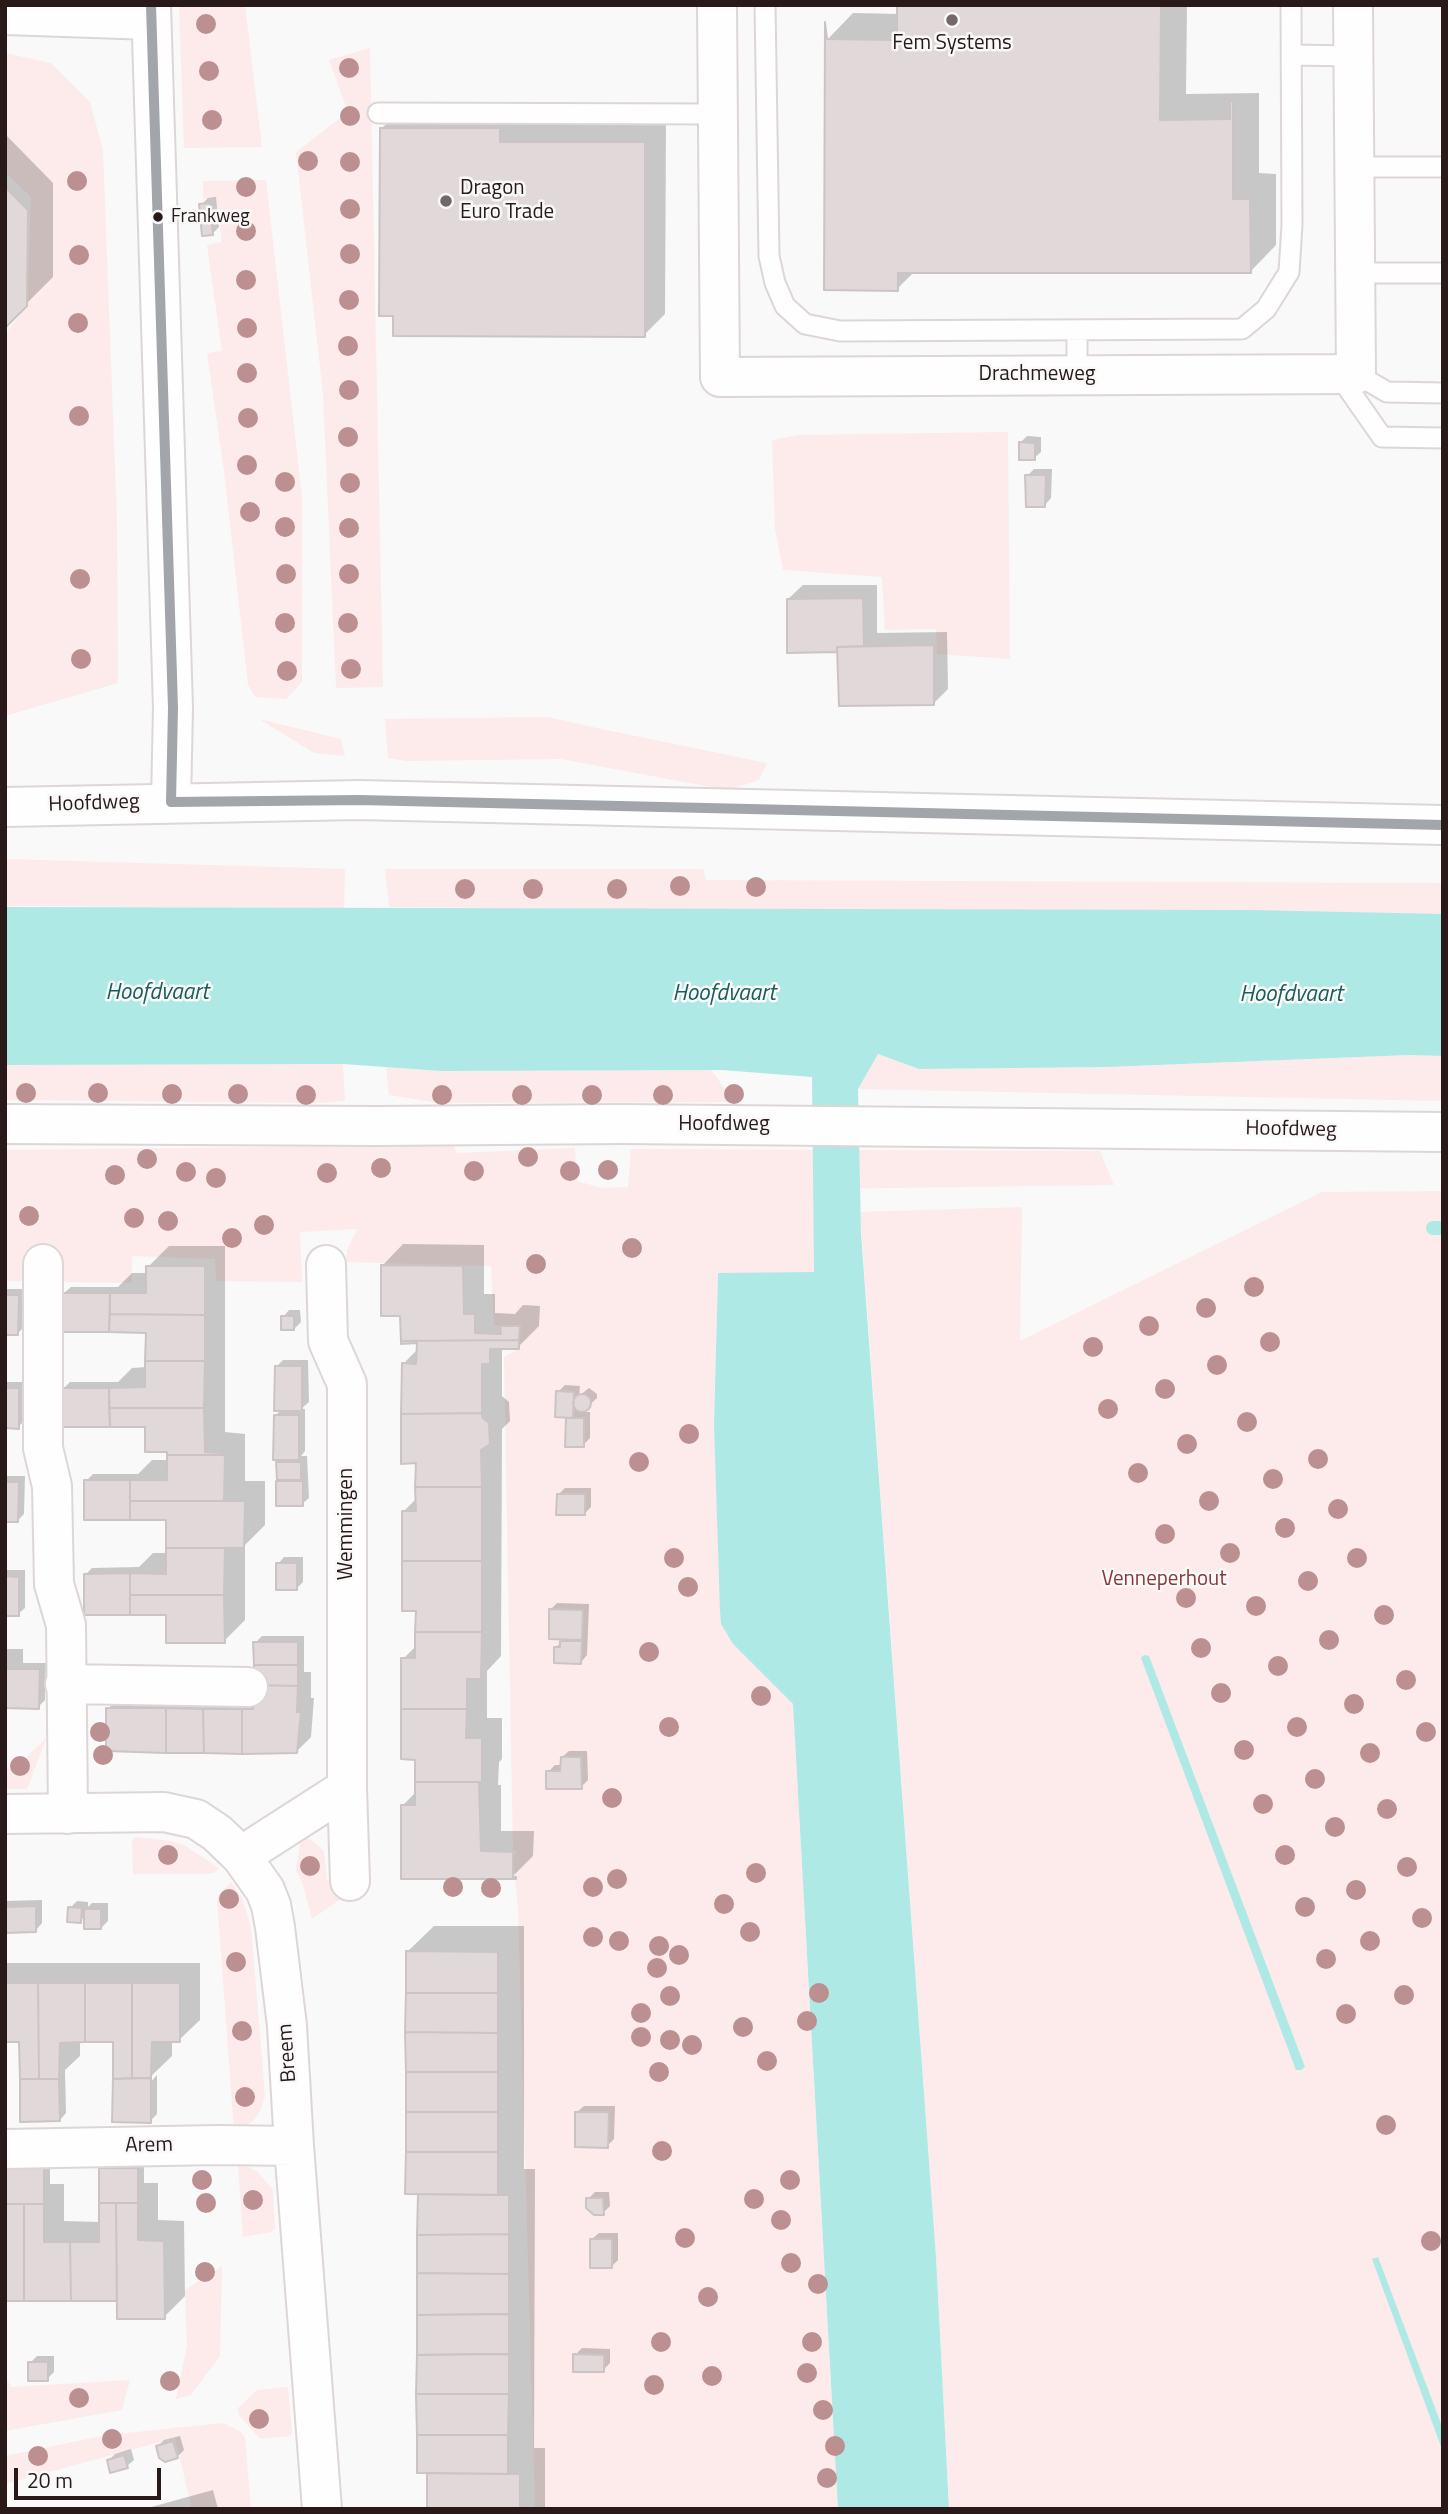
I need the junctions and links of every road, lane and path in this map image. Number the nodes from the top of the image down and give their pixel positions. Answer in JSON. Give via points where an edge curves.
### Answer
{"nodes":[{"id":1,"x":717,"y":5,"type":"edge"},
{"id":2,"x":765,"y":5,"type":"edge"},
{"id":3,"x":1291,"y":5,"type":"edge"},
{"id":4,"x":1353,"y":5,"type":"edge"},
{"id":5,"x":151,"y":13,"type":"edge"},
{"id":6,"x":5,"y":15,"type":"edge"},
{"id":7,"x":1292,"y":55,"type":"junction"},
{"id":8,"x":1353,"y":56,"type":"junction"},
{"id":9,"x":378,"y":113,"type":"dead end"},
{"id":10,"x":718,"y":114,"type":"junction"},
{"id":11,"x":1354,"y":167,"type":"junction"},
{"id":12,"x":1443,"y":167,"type":"edge"},
{"id":13,"x":1356,"y":273,"type":"junction"},
{"id":14,"x":1443,"y":273,"type":"edge"},
{"id":15,"x":1077,"y":330,"type":"junction"},
{"id":16,"x":1347,"y":374,"type":"junction"},
{"id":17,"x":1077,"y":375,"type":"junction"},
{"id":18,"x":1443,"y":393,"type":"edge"},
{"id":19,"x":1443,"y":438,"type":"edge"},
{"id":20,"x":171,"y":802,"type":"junction"},
{"id":21,"x":5,"y":807,"type":"edge"},
{"id":22,"x":1443,"y":825,"type":"edge"},
{"id":23,"x":5,"y":1124,"type":"edge"},
{"id":24,"x":1443,"y":1132,"type":"edge"},
{"id":25,"x":43,"y":1264,"type":"dead end"},
{"id":26,"x":326,"y":1265,"type":"dead end"},
{"id":27,"x":65,"y":1684,"type":"junction"},
{"id":28,"x":248,"y":1687,"type":"dead end"},
{"id":29,"x":347,"y":1788,"type":"junction"},
{"id":30,"x":5,"y":1814,"type":"edge"},
{"id":31,"x":68,"y":1814,"type":"junction"},
{"id":32,"x":241,"y":1856,"type":"junction"},
{"id":33,"x":350,"y":1881,"type":"dead end"},
{"id":34,"x":294,"y":2146,"type":"junction"},
{"id":35,"x":5,"y":2149,"type":"edge"},
{"id":36,"x":322,"y":2509,"type":"edge"}],
"edges":[{"from":1,"to":10,"type":"street","name":"Drachmeweg"},
{"from":2,"to":15,"type":"lane","via":[[769,256],[785,306],[805,324],[840,331]]},
{"from":3,"to":7,"type":"lane"},
{"from":4,"to":8,"type":"street"},
{"from":5,"to":6,"type":"street"},
{"from":5,"to":20,"type":"street","via":[[173,708]]},
{"from":7,"to":8,"type":"lane"},
{"from":7,"to":15,"type":"lane","via":[[1289,272],[1266,309],[1242,329]]},
{"from":8,"to":11,"type":"street"},
{"from":9,"to":10,"type":"lane"},
{"from":10,"to":17,"type":"street","name":"Drachmeweg","via":[[720,377]]},
{"from":11,"to":12,"type":"lane"},
{"from":11,"to":13,"type":"street"},
{"from":13,"to":14,"type":"lane"},
{"from":13,"to":16,"type":"street"},
{"from":15,"to":17,"type":"lane"},
{"from":16,"to":17,"type":"street","name":"Drachmeweg"},
{"from":16,"to":18,"type":"lane","via":[[1387,392]]},
{"from":16,"to":19,"type":"lane","via":[[1382,437]]},
{"from":20,"to":21,"type":"street","name":"Hoofdweg"},
{"from":20,"to":22,"type":"street","name":"Hoofdweg","via":[[359,800]]},
{"from":23,"to":24,"type":"street","name":"Hoofdweg"},
{"from":25,"to":27,"type":"street","via":[[43,1448],[52,1486],[54,1584],[66,1625]]},
{"from":26,"to":29,"type":"street","name":"Wemmingen","via":[[328,1341],[347,1384]]},
{"from":27,"to":28,"type":"street"},
{"from":27,"to":31,"type":"street"},
{"from":29,"to":32,"type":"street"},
{"from":29,"to":33,"type":"street","name":"Wemmingen"},
{"from":30,"to":31,"type":"street","name":"Breem"},
{"from":31,"to":32,"type":"street","name":"Breem","via":[[181,1815],[196,1819]]},
{"from":32,"to":34,"type":"street","name":"Breem","via":[[271,1905],[287,2026]]},
{"from":34,"to":35,"type":"street","name":"Arem"},
{"from":34,"to":36,"type":"street","name":"Breem"}]}
